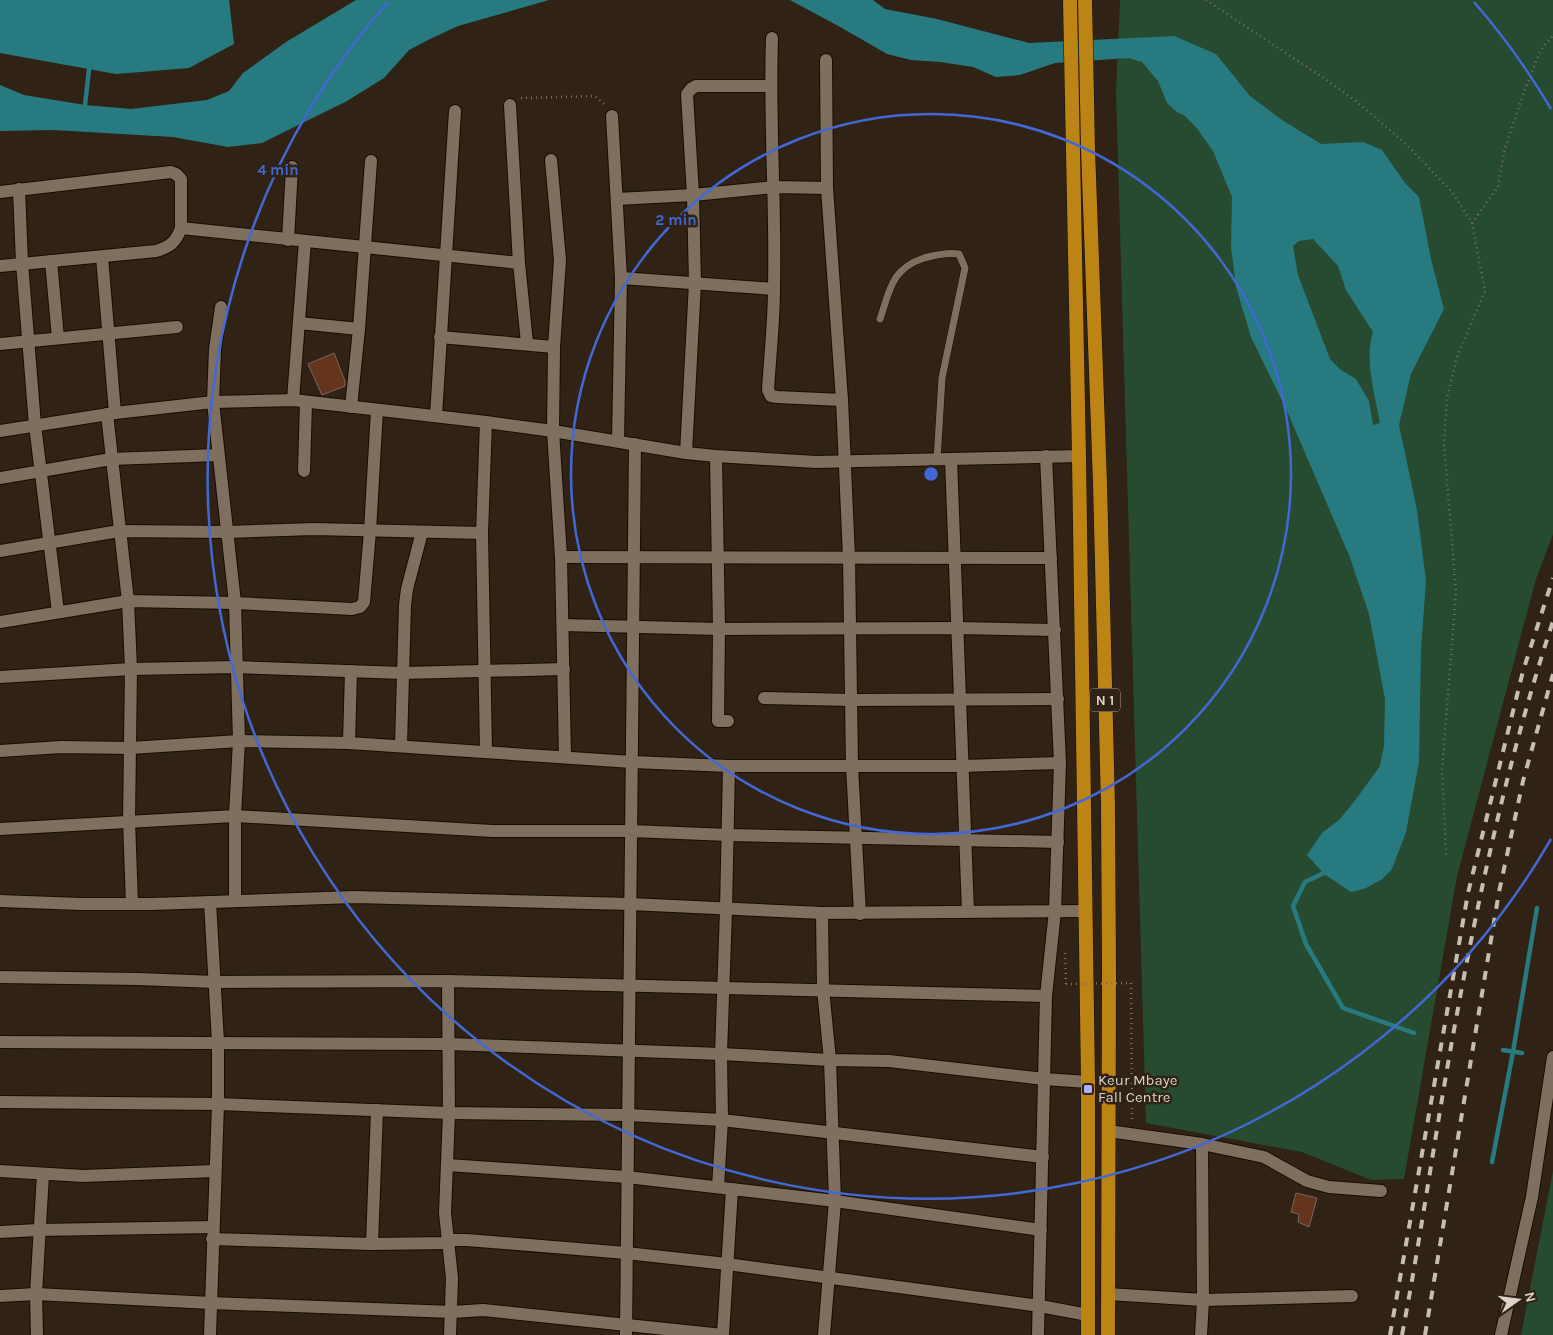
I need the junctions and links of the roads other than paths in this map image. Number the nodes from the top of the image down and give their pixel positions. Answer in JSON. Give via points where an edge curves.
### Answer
{"nodes":[{"id":1,"x":1085,"y":0,"type":"edge"},
{"id":2,"x":1069,"y":1,"type":"edge"},
{"id":3,"x":772,"y":38,"type":"dead end"},
{"id":4,"x":826,"y":60,"type":"dead end"},
{"id":5,"x":770,"y":86,"type":"junction"},
{"id":6,"x":510,"y":105,"type":"road end"},
{"id":7,"x":455,"y":111,"type":"dead end"},
{"id":8,"x":612,"y":116,"type":"road end"},
{"id":9,"x":551,"y":160,"type":"dead end"},
{"id":10,"x":371,"y":161,"type":"dead end"},
{"id":11,"x":292,"y":167,"type":"dead end"},
{"id":12,"x":774,"y":188,"type":"junction"},
{"id":13,"x":827,"y":188,"type":"junction"},
{"id":14,"x":19,"y":189,"type":"junction"},
{"id":15,"x":0,"y":192,"type":"edge"},
{"id":16,"x":693,"y":194,"type":"junction"},
{"id":17,"x":617,"y":199,"type":"junction"},
{"id":18,"x":181,"y":228,"type":"junction"},
{"id":19,"x":288,"y":240,"type":"junction"},
{"id":20,"x":305,"y":242,"type":"junction"},
{"id":21,"x":365,"y":246,"type":"junction"},
{"id":22,"x":445,"y":256,"type":"junction"},
{"id":23,"x":102,"y":257,"type":"junction"},
{"id":24,"x":51,"y":261,"type":"junction"},
{"id":25,"x":22,"y":263,"type":"junction"},
{"id":26,"x":519,"y":263,"type":"junction"},
{"id":27,"x":0,"y":266,"type":"edge"},
{"id":28,"x":621,"y":278,"type":"junction"},
{"id":29,"x":695,"y":283,"type":"junction"},
{"id":30,"x":774,"y":289,"type":"junction"},
{"id":31,"x":221,"y":307,"type":"dead end"},
{"id":32,"x":880,"y":319,"type":"dead end"},
{"id":33,"x":299,"y":323,"type":"junction"},
{"id":34,"x":177,"y":327,"type":"dead end"},
{"id":35,"x":359,"y":329,"type":"junction"},
{"id":36,"x":108,"y":334,"type":"junction"},
{"id":37,"x":440,"y":337,"type":"junction"},
{"id":38,"x":58,"y":338,"type":"junction"},
{"id":39,"x":28,"y":340,"type":"junction"},
{"id":40,"x":527,"y":343,"type":"junction"},
{"id":41,"x":0,"y":344,"type":"edge"},
{"id":42,"x":554,"y":347,"type":"junction"},
{"id":43,"x":293,"y":400,"type":"junction"},
{"id":44,"x":842,"y":400,"type":"junction"},
{"id":45,"x":213,"y":402,"type":"junction"},
{"id":46,"x":306,"y":402,"type":"junction"},
{"id":47,"x":351,"y":407,"type":"junction"},
{"id":48,"x":377,"y":410,"type":"junction"},
{"id":49,"x":111,"y":413,"type":"junction"},
{"id":50,"x":436,"y":416,"type":"junction"},
{"id":51,"x":486,"y":422,"type":"junction"},
{"id":52,"x":35,"y":425,"type":"junction"},
{"id":53,"x":0,"y":431,"type":"edge"},
{"id":54,"x":553,"y":431,"type":"junction"},
{"id":55,"x":618,"y":441,"type":"junction"},
{"id":56,"x":635,"y":444,"type":"junction"},
{"id":57,"x":686,"y":453,"type":"junction"},
{"id":58,"x":218,"y":455,"type":"junction"},
{"id":59,"x":716,"y":456,"type":"junction"},
{"id":60,"x":1046,"y":456,"type":"junction"},
{"id":61,"x":1079,"y":456,"type":"junction"},
{"id":62,"x":111,"y":458,"type":"junction"},
{"id":63,"x":952,"y":459,"type":"junction"},
{"id":64,"x":937,"y":460,"type":"junction"},
{"id":65,"x":844,"y":461,"type":"junction"},
{"id":66,"x":40,"y":470,"type":"junction"},
{"id":67,"x":304,"y":471,"type":"dead end"},
{"id":68,"x":0,"y":478,"type":"edge"},
{"id":69,"x":119,"y":531,"type":"junction"},
{"id":70,"x":370,"y":531,"type":"junction"},
{"id":71,"x":227,"y":532,"type":"junction"},
{"id":72,"x":422,"y":532,"type":"junction"},
{"id":73,"x":482,"y":533,"type":"junction"},
{"id":74,"x":50,"y":542,"type":"junction"},
{"id":75,"x":0,"y":551,"type":"edge"},
{"id":76,"x":634,"y":556,"type":"junction"},
{"id":77,"x":718,"y":556,"type":"junction"},
{"id":78,"x":560,"y":557,"type":"junction"},
{"id":79,"x":849,"y":557,"type":"junction"},
{"id":80,"x":955,"y":557,"type":"junction"},
{"id":81,"x":1051,"y":558,"type":"junction"},
{"id":82,"x":128,"y":601,"type":"junction"},
{"id":83,"x":235,"y":602,"type":"junction"},
{"id":84,"x":58,"y":612,"type":"junction"},
{"id":85,"x":0,"y":622,"type":"edge"},
{"id":86,"x":563,"y":625,"type":"junction"},
{"id":87,"x":633,"y":626,"type":"junction"},
{"id":88,"x":958,"y":628,"type":"junction"},
{"id":89,"x":719,"y":629,"type":"junction"},
{"id":90,"x":851,"y":629,"type":"junction"},
{"id":91,"x":1055,"y":630,"type":"junction"},
{"id":92,"x":236,"y":667,"type":"junction"},
{"id":93,"x":131,"y":669,"type":"junction"},
{"id":94,"x":564,"y":670,"type":"junction"},
{"id":95,"x":351,"y":671,"type":"junction"},
{"id":96,"x":485,"y":671,"type":"junction"},
{"id":97,"x":403,"y":673,"type":"junction"},
{"id":98,"x":0,"y":677,"type":"edge"},
{"id":99,"x":764,"y":698,"type":"dead end"},
{"id":100,"x":1058,"y":698,"type":"junction"},
{"id":101,"x":960,"y":699,"type":"junction"},
{"id":102,"x":852,"y":700,"type":"junction"},
{"id":103,"x":728,"y":721,"type":"dead end"},
{"id":104,"x":239,"y":741,"type":"junction"},
{"id":105,"x":349,"y":743,"type":"junction"},
{"id":106,"x":401,"y":745,"type":"junction"},
{"id":107,"x":130,"y":748,"type":"junction"},
{"id":108,"x":0,"y":751,"type":"edge"},
{"id":109,"x":486,"y":751,"type":"junction"},
{"id":110,"x":565,"y":757,"type":"junction"},
{"id":111,"x":632,"y":762,"type":"junction"},
{"id":112,"x":1060,"y":763,"type":"junction"},
{"id":113,"x":729,"y":766,"type":"junction"},
{"id":114,"x":852,"y":766,"type":"junction"},
{"id":115,"x":962,"y":766,"type":"junction"},
{"id":116,"x":235,"y":816,"type":"junction"},
{"id":117,"x":129,"y":821,"type":"junction"},
{"id":118,"x":0,"y":829,"type":"edge"},
{"id":119,"x":631,"y":831,"type":"junction"},
{"id":120,"x":728,"y":835,"type":"junction"},
{"id":121,"x":856,"y":838,"type":"junction"},
{"id":122,"x":965,"y":839,"type":"junction"},
{"id":123,"x":1058,"y":842,"type":"junction"},
{"id":124,"x":0,"y":901,"type":"edge"},
{"id":125,"x":235,"y":901,"type":"junction"},
{"id":126,"x":210,"y":902,"type":"junction"},
{"id":127,"x":132,"y":904,"type":"junction"},
{"id":128,"x":630,"y":904,"type":"junction"},
{"id":129,"x":726,"y":910,"type":"junction"},
{"id":130,"x":1055,"y":911,"type":"junction"},
{"id":131,"x":1085,"y":911,"type":"junction"},
{"id":132,"x":968,"y":912,"type":"junction"},
{"id":133,"x":822,"y":913,"type":"junction"},
{"id":134,"x":860,"y":914,"type":"junction"},
{"id":135,"x":0,"y":977,"type":"edge"},
{"id":136,"x":448,"y":980,"type":"junction"},
{"id":137,"x":216,"y":982,"type":"junction"},
{"id":138,"x":629,"y":985,"type":"junction"},
{"id":139,"x":724,"y":987,"type":"junction"},
{"id":140,"x":823,"y":990,"type":"junction"},
{"id":141,"x":1046,"y":996,"type":"junction"},
{"id":142,"x":0,"y":1042,"type":"edge"},
{"id":143,"x":218,"y":1042,"type":"junction"},
{"id":144,"x":449,"y":1044,"type":"junction"},
{"id":145,"x":629,"y":1051,"type":"junction"},
{"id":146,"x":721,"y":1054,"type":"junction"},
{"id":147,"x":1553,"y":1057,"type":"edge"},
{"id":148,"x":830,"y":1060,"type":"junction"},
{"id":149,"x":1044,"y":1079,"type":"junction"},
{"id":150,"x":1088,"y":1082,"type":"junction"},
{"id":151,"x":0,"y":1102,"type":"edge"},
{"id":152,"x":218,"y":1104,"type":"junction"},
{"id":153,"x":377,"y":1110,"type":"junction"},
{"id":154,"x":449,"y":1113,"type":"junction"},
{"id":155,"x":628,"y":1115,"type":"junction"},
{"id":156,"x":722,"y":1120,"type":"junction"},
{"id":157,"x":1108,"y":1131,"type":"junction"},
{"id":158,"x":832,"y":1132,"type":"junction"},
{"id":159,"x":1202,"y":1144,"type":"junction"},
{"id":160,"x":1044,"y":1157,"type":"junction"},
{"id":161,"x":447,"y":1165,"type":"junction"},
{"id":162,"x":215,"y":1170,"type":"junction"},
{"id":163,"x":0,"y":1171,"type":"edge"},
{"id":164,"x":43,"y":1174,"type":"junction"},
{"id":165,"x":627,"y":1177,"type":"junction"},
{"id":166,"x":718,"y":1187,"type":"junction"},
{"id":167,"x":732,"y":1188,"type":"junction"},
{"id":168,"x":1381,"y":1190,"type":"dead end"},
{"id":169,"x":835,"y":1201,"type":"junction"},
{"id":170,"x":38,"y":1230,"type":"junction"},
{"id":171,"x":1040,"y":1230,"type":"junction"},
{"id":172,"x":0,"y":1232,"type":"edge"},
{"id":173,"x":213,"y":1233,"type":"junction"},
{"id":174,"x":447,"y":1243,"type":"junction"},
{"id":175,"x":372,"y":1244,"type":"junction"},
{"id":176,"x":626,"y":1253,"type":"junction"},
{"id":177,"x":727,"y":1264,"type":"junction"},
{"id":178,"x":830,"y":1277,"type":"junction"},
{"id":179,"x":36,"y":1294,"type":"junction"},
{"id":180,"x":1108,"y":1294,"type":"junction"},
{"id":181,"x":0,"y":1296,"type":"edge"},
{"id":182,"x":1352,"y":1296,"type":"dead end"},
{"id":183,"x":1203,"y":1300,"type":"junction"},
{"id":184,"x":211,"y":1303,"type":"junction"},
{"id":185,"x":1040,"y":1306,"type":"junction"},
{"id":186,"x":452,"y":1312,"type":"junction"},
{"id":187,"x":1088,"y":1315,"type":"junction"},
{"id":188,"x":626,"y":1329,"type":"edge"},
{"id":189,"x":37,"y":1335,"type":"edge"},
{"id":190,"x":210,"y":1335,"type":"edge"},
{"id":191,"x":450,"y":1335,"type":"edge"},
{"id":192,"x":723,"y":1335,"type":"edge"},
{"id":193,"x":824,"y":1335,"type":"edge"},
{"id":194,"x":1038,"y":1335,"type":"edge"},
{"id":195,"x":1088,"y":1335,"type":"edge"},
{"id":196,"x":1108,"y":1335,"type":"edge"},
{"id":197,"x":1201,"y":1335,"type":"edge"},
{"id":198,"x":1501,"y":1335,"type":"edge"}],
"edges":[{"from":1,"to":157,"type":"highway","number":"N 1","via":[[1108,806]]},
{"from":2,"to":61,"type":"highway","number":"N 1"},
{"from":3,"to":5,"type":"street"},
{"from":4,"to":13,"type":"street"},
{"from":5,"to":12,"type":"street"},
{"from":5,"to":16,"type":"street","via":[[691,88],[687,94]]},
{"from":6,"to":26,"type":"street"},
{"from":7,"to":22,"type":"street"},
{"from":8,"to":17,"type":"street"},
{"from":9,"to":42,"type":"street","via":[[560,260]]},
{"from":10,"to":21,"type":"street"},
{"from":11,"to":19,"type":"street"},
{"from":12,"to":13,"type":"street"},
{"from":12,"to":16,"type":"street"},
{"from":12,"to":30,"type":"street"},
{"from":13,"to":44,"type":"street"},
{"from":14,"to":15,"type":"street"},
{"from":14,"to":18,"type":"street","via":[[171,172],[181,180]]},
{"from":14,"to":25,"type":"street"},
{"from":16,"to":17,"type":"street"},
{"from":16,"to":29,"type":"street"},
{"from":17,"to":28,"type":"street"},
{"from":18,"to":19,"type":"street"},
{"from":18,"to":23,"type":"street","via":[[178,239],[167,248]]},
{"from":19,"to":20,"type":"street"},
{"from":20,"to":21,"type":"street"},
{"from":20,"to":33,"type":"street"},
{"from":21,"to":22,"type":"street"},
{"from":21,"to":35,"type":"street"},
{"from":22,"to":26,"type":"street"},
{"from":22,"to":37,"type":"street"},
{"from":23,"to":24,"type":"street"},
{"from":23,"to":36,"type":"street"},
{"from":24,"to":25,"type":"street"},
{"from":24,"to":38,"type":"street"},
{"from":25,"to":27,"type":"street"},
{"from":25,"to":39,"type":"street"},
{"from":26,"to":40,"type":"street"},
{"from":28,"to":29,"type":"street"},
{"from":28,"to":55,"type":"street"},
{"from":29,"to":30,"type":"street"},
{"from":29,"to":57,"type":"street"},
{"from":30,"to":44,"type":"street","via":[[768,390],[771,396]]},
{"from":31,"to":45,"type":"street"},
{"from":32,"to":64,"type":"lane","via":[[893,281],[900,271],[911,262],[959,254],[965,268],[942,378]]},
{"from":33,"to":35,"type":"street"},
{"from":33,"to":43,"type":"street"},
{"from":34,"to":36,"type":"street"},
{"from":35,"to":47,"type":"street"},
{"from":36,"to":38,"type":"street"},
{"from":36,"to":49,"type":"street"},
{"from":37,"to":40,"type":"street"},
{"from":37,"to":50,"type":"street"},
{"from":38,"to":39,"type":"street"},
{"from":39,"to":41,"type":"street"},
{"from":39,"to":52,"type":"street"},
{"from":40,"to":42,"type":"street"},
{"from":42,"to":54,"type":"street"},
{"from":43,"to":45,"type":"street"},
{"from":43,"to":46,"type":"street"},
{"from":44,"to":65,"type":"street"},
{"from":45,"to":49,"type":"street"},
{"from":45,"to":58,"type":"street"},
{"from":46,"to":47,"type":"street"},
{"from":46,"to":67,"type":"street"},
{"from":47,"to":48,"type":"street"},
{"from":48,"to":50,"type":"street"},
{"from":48,"to":70,"type":"street"},
{"from":49,"to":52,"type":"street"},
{"from":49,"to":62,"type":"street"},
{"from":50,"to":51,"type":"street"},
{"from":51,"to":54,"type":"street"},
{"from":51,"to":73,"type":"street"},
{"from":52,"to":53,"type":"street"},
{"from":52,"to":66,"type":"street"},
{"from":54,"to":55,"type":"street"},
{"from":54,"to":78,"type":"street"},
{"from":55,"to":56,"type":"street"},
{"from":56,"to":57,"type":"street"},
{"from":56,"to":76,"type":"street"},
{"from":57,"to":59,"type":"street"},
{"from":58,"to":62,"type":"street"},
{"from":58,"to":71,"type":"street"},
{"from":59,"to":65,"type":"street"},
{"from":59,"to":77,"type":"street"},
{"from":60,"to":61,"type":"street"},
{"from":60,"to":63,"type":"street"},
{"from":60,"to":81,"type":"street"},
{"from":61,"to":131,"type":"highway","number":"N 1"},
{"from":62,"to":66,"type":"street"},
{"from":62,"to":69,"type":"street"},
{"from":63,"to":64,"type":"street"},
{"from":63,"to":80,"type":"street"},
{"from":64,"to":65,"type":"street"},
{"from":65,"to":79,"type":"street"},
{"from":66,"to":68,"type":"street"},
{"from":66,"to":74,"type":"street"},
{"from":69,"to":71,"type":"street"},
{"from":69,"to":74,"type":"street"},
{"from":69,"to":82,"type":"street"},
{"from":70,"to":71,"type":"street"},
{"from":70,"to":72,"type":"street"},
{"from":70,"to":83,"type":"street","via":[[364,602],[360,607]]},
{"from":71,"to":83,"type":"street"},
{"from":72,"to":73,"type":"street"},
{"from":72,"to":97,"type":"street","via":[[406,588]]},
{"from":73,"to":96,"type":"street"},
{"from":74,"to":75,"type":"street"},
{"from":74,"to":84,"type":"street"},
{"from":76,"to":77,"type":"street"},
{"from":76,"to":78,"type":"street"},
{"from":76,"to":87,"type":"street"},
{"from":77,"to":79,"type":"street"},
{"from":77,"to":89,"type":"street"},
{"from":78,"to":86,"type":"street"},
{"from":79,"to":80,"type":"street"},
{"from":79,"to":90,"type":"street"},
{"from":80,"to":81,"type":"street"},
{"from":80,"to":88,"type":"street"},
{"from":81,"to":91,"type":"street"},
{"from":82,"to":83,"type":"street"},
{"from":82,"to":84,"type":"street"},
{"from":82,"to":93,"type":"street"},
{"from":83,"to":92,"type":"street"},
{"from":84,"to":85,"type":"street"},
{"from":86,"to":87,"type":"street"},
{"from":86,"to":94,"type":"street"},
{"from":87,"to":89,"type":"street"},
{"from":87,"to":111,"type":"street"},
{"from":88,"to":90,"type":"street"},
{"from":88,"to":91,"type":"street"},
{"from":88,"to":101,"type":"street"},
{"from":89,"to":90,"type":"street"},
{"from":89,"to":103,"type":"street","via":[[718,721]]},
{"from":90,"to":102,"type":"street"},
{"from":91,"to":100,"type":"street"},
{"from":92,"to":93,"type":"street"},
{"from":92,"to":95,"type":"street"},
{"from":92,"to":104,"type":"street"},
{"from":93,"to":98,"type":"street"},
{"from":93,"to":107,"type":"street"},
{"from":94,"to":96,"type":"street"},
{"from":94,"to":110,"type":"street"},
{"from":95,"to":97,"type":"street"},
{"from":95,"to":105,"type":"street"},
{"from":96,"to":97,"type":"street"},
{"from":96,"to":109,"type":"street"},
{"from":97,"to":106,"type":"street"},
{"from":99,"to":102,"type":"street"},
{"from":100,"to":101,"type":"street"},
{"from":100,"to":112,"type":"street"},
{"from":101,"to":102,"type":"street"},
{"from":101,"to":115,"type":"street"},
{"from":102,"to":114,"type":"street"},
{"from":104,"to":105,"type":"street"},
{"from":104,"to":107,"type":"street"},
{"from":104,"to":116,"type":"street"},
{"from":105,"to":106,"type":"street"},
{"from":106,"to":109,"type":"street"},
{"from":107,"to":108,"type":"street","via":[[61,747]]},
{"from":107,"to":117,"type":"street"},
{"from":109,"to":110,"type":"street"},
{"from":110,"to":111,"type":"street"},
{"from":111,"to":113,"type":"street"},
{"from":111,"to":119,"type":"street"},
{"from":112,"to":115,"type":"street"},
{"from":112,"to":123,"type":"street"},
{"from":113,"to":114,"type":"street"},
{"from":113,"to":120,"type":"street"},
{"from":114,"to":115,"type":"street"},
{"from":114,"to":121,"type":"street"},
{"from":115,"to":122,"type":"street"},
{"from":116,"to":117,"type":"street"},
{"from":116,"to":119,"type":"street","via":[[492,831]]},
{"from":116,"to":125,"type":"street"},
{"from":117,"to":118,"type":"street"},
{"from":117,"to":127,"type":"street"},
{"from":119,"to":120,"type":"street"},
{"from":119,"to":128,"type":"street"},
{"from":120,"to":121,"type":"street"},
{"from":120,"to":129,"type":"street"},
{"from":121,"to":122,"type":"street"},
{"from":121,"to":134,"type":"street"},
{"from":122,"to":123,"type":"street"},
{"from":122,"to":132,"type":"street"},
{"from":123,"to":130,"type":"street"},
{"from":124,"to":127,"type":"street"},
{"from":125,"to":126,"type":"street"},
{"from":125,"to":128,"type":"street","via":[[354,897]]},
{"from":126,"to":127,"type":"street"},
{"from":126,"to":137,"type":"street"},
{"from":128,"to":129,"type":"street"},
{"from":128,"to":138,"type":"street"},
{"from":129,"to":133,"type":"street"},
{"from":129,"to":139,"type":"street"},
{"from":130,"to":131,"type":"street"},
{"from":130,"to":132,"type":"street"},
{"from":130,"to":141,"type":"street"},
{"from":131,"to":150,"type":"highway","number":"N 1"},
{"from":132,"to":134,"type":"street"},
{"from":133,"to":134,"type":"street"},
{"from":133,"to":140,"type":"street"},
{"from":135,"to":137,"type":"street"},
{"from":136,"to":137,"type":"street"},
{"from":136,"to":138,"type":"street"},
{"from":136,"to":144,"type":"street"},
{"from":137,"to":143,"type":"street"},
{"from":138,"to":139,"type":"street"},
{"from":138,"to":145,"type":"street"},
{"from":139,"to":140,"type":"street"},
{"from":139,"to":146,"type":"street"},
{"from":140,"to":141,"type":"street"},
{"from":140,"to":148,"type":"street"},
{"from":141,"to":149,"type":"street"},
{"from":142,"to":143,"type":"street"},
{"from":143,"to":144,"type":"street"},
{"from":143,"to":152,"type":"street"},
{"from":144,"to":145,"type":"street"},
{"from":144,"to":154,"type":"street"},
{"from":145,"to":146,"type":"street"},
{"from":145,"to":155,"type":"street"},
{"from":146,"to":148,"type":"street"},
{"from":146,"to":156,"type":"street"},
{"from":147,"to":198,"type":"street","via":[[1532,1197]]},
{"from":148,"to":149,"type":"street","via":[[889,1062]]},
{"from":148,"to":158,"type":"street"},
{"from":149,"to":150,"type":"street"},
{"from":149,"to":160,"type":"street"},
{"from":150,"to":187,"type":"highway","number":"N 1"},
{"from":151,"to":152,"type":"street"},
{"from":152,"to":153,"type":"street"},
{"from":152,"to":162,"type":"street"},
{"from":153,"to":154,"type":"street"},
{"from":153,"to":175,"type":"street"},
{"from":154,"to":155,"type":"street"},
{"from":154,"to":161,"type":"street"},
{"from":155,"to":156,"type":"street"},
{"from":155,"to":165,"type":"street"},
{"from":156,"to":158,"type":"street"},
{"from":156,"to":166,"type":"street"},
{"from":157,"to":159,"type":"street"},
{"from":157,"to":180,"type":"highway","number":"N 1"},
{"from":158,"to":160,"type":"street"},
{"from":158,"to":169,"type":"street"},
{"from":159,"to":168,"type":"street","via":[[1264,1157],[1307,1181],[1329,1187]]},
{"from":159,"to":183,"type":"street"},
{"from":160,"to":171,"type":"street"},
{"from":161,"to":165,"type":"street"},
{"from":161,"to":174,"type":"street"},
{"from":162,"to":164,"type":"street","via":[[83,1176]]},
{"from":162,"to":173,"type":"street"},
{"from":163,"to":164,"type":"street"},
{"from":164,"to":170,"type":"street"},
{"from":165,"to":166,"type":"street"},
{"from":165,"to":176,"type":"street"},
{"from":166,"to":167,"type":"street"},
{"from":167,"to":169,"type":"street"},
{"from":167,"to":177,"type":"street"},
{"from":169,"to":171,"type":"street"},
{"from":169,"to":178,"type":"street"},
{"from":170,"to":172,"type":"street"},
{"from":170,"to":173,"type":"street"},
{"from":170,"to":179,"type":"street"},
{"from":171,"to":185,"type":"street"},
{"from":173,"to":175,"type":"street"},
{"from":173,"to":184,"type":"street"},
{"from":174,"to":175,"type":"street"},
{"from":174,"to":176,"type":"street","via":[[467,1240]]},
{"from":174,"to":186,"type":"street"},
{"from":176,"to":177,"type":"street"},
{"from":176,"to":188,"type":"street"},
{"from":177,"to":178,"type":"street"},
{"from":177,"to":192,"type":"street"},
{"from":178,"to":185,"type":"street"},
{"from":178,"to":193,"type":"street"},
{"from":179,"to":181,"type":"street"},
{"from":179,"to":184,"type":"street"},
{"from":179,"to":189,"type":"street"},
{"from":180,"to":183,"type":"street"},
{"from":180,"to":196,"type":"highway","number":"N 1"},
{"from":182,"to":183,"type":"street"},
{"from":183,"to":197,"type":"street"},
{"from":184,"to":186,"type":"street"},
{"from":184,"to":190,"type":"street"},
{"from":185,"to":187,"type":"street"},
{"from":185,"to":194,"type":"street"},
{"from":186,"to":188,"type":"street","via":[[483,1310]]},
{"from":186,"to":191,"type":"street"},
{"from":187,"to":195,"type":"highway","number":"N 1"},
{"from":188,"to":192,"type":"street"}]}
